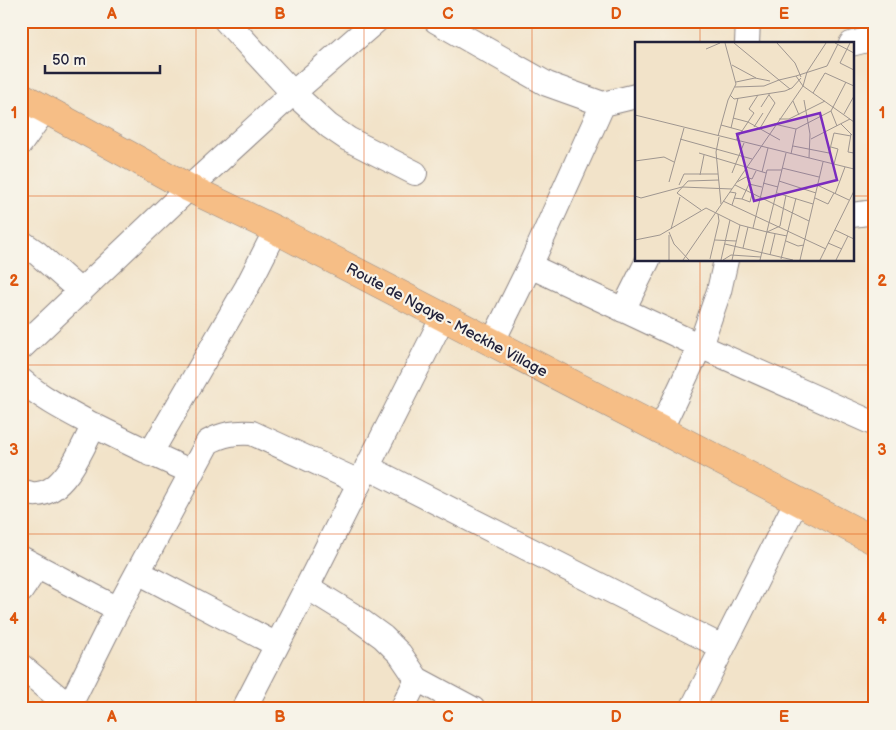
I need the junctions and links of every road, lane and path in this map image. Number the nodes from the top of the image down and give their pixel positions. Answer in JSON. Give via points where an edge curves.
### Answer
{"nodes":[{"id":1,"x":226,"y":21,"type":"edge"},
{"id":2,"x":376,"y":21,"type":"edge"},
{"id":3,"x":436,"y":21,"type":"edge"},
{"id":4,"x":748,"y":21,"type":"edge"},
{"id":5,"x":875,"y":38,"type":"edge"},
{"id":6,"x":747,"y":42,"type":"edge"},
{"id":7,"x":854,"y":43,"type":"edge"},
{"id":8,"x":293,"y":92,"type":"junction"},
{"id":9,"x":21,"y":96,"type":"edge"},
{"id":10,"x":635,"y":96,"type":"edge"},
{"id":11,"x":603,"y":104,"type":"junction"},
{"id":12,"x":45,"y":109,"type":"junction"},
{"id":13,"x":21,"y":143,"type":"edge"},
{"id":14,"x":415,"y":173,"type":"dead end"},
{"id":15,"x":189,"y":188,"type":"junction"},
{"id":16,"x":875,"y":212,"type":"edge"},
{"id":17,"x":854,"y":215,"type":"edge"},
{"id":18,"x":276,"y":230,"type":"junction"},
{"id":19,"x":21,"y":242,"type":"edge"},
{"id":20,"x":648,"y":261,"type":"edge"},
{"id":21,"x":726,"y":261,"type":"edge"},
{"id":22,"x":530,"y":266,"type":"junction"},
{"id":23,"x":81,"y":292,"type":"junction"},
{"id":24,"x":623,"y":310,"type":"junction"},
{"id":25,"x":443,"y":317,"type":"junction"},
{"id":26,"x":492,"y":343,"type":"junction"},
{"id":27,"x":700,"y":346,"type":"junction"},
{"id":28,"x":21,"y":348,"type":"edge"},
{"id":29,"x":21,"y":380,"type":"edge"},
{"id":30,"x":875,"y":424,"type":"edge"},
{"id":31,"x":94,"y":425,"type":"junction"},
{"id":32,"x":660,"y":431,"type":"junction"},
{"id":33,"x":150,"y":454,"type":"junction"},
{"id":34,"x":192,"y":472,"type":"junction"},
{"id":35,"x":363,"y":474,"type":"junction"},
{"id":36,"x":21,"y":491,"type":"edge"},
{"id":37,"x":796,"y":502,"type":"junction"},
{"id":38,"x":875,"y":541,"type":"edge"},
{"id":39,"x":29,"y":562,"type":"edge"},
{"id":40,"x":138,"y":572,"type":"junction"},
{"id":41,"x":307,"y":588,"type":"junction"},
{"id":42,"x":21,"y":591,"type":"edge"},
{"id":43,"x":118,"y":609,"type":"junction"},
{"id":44,"x":278,"y":645,"type":"junction"},
{"id":45,"x":722,"y":647,"type":"junction"},
{"id":46,"x":21,"y":666,"type":"edge"},
{"id":47,"x":417,"y":678,"type":"junction"},
{"id":48,"x":70,"y":708,"type":"edge"},
{"id":49,"x":248,"y":708,"type":"edge"},
{"id":50,"x":402,"y":709,"type":"edge"},
{"id":51,"x":473,"y":709,"type":"edge"},
{"id":52,"x":692,"y":709,"type":"edge"}],
"edges":[{"from":1,"to":8,"type":"street"},
{"from":2,"to":8,"type":"street"},
{"from":3,"to":11,"type":"street","via":[[547,84]]},
{"from":4,"to":6,"type":"street"},
{"from":5,"to":7,"type":"street"},
{"from":8,"to":14,"type":"street","via":[[348,140]]},
{"from":8,"to":15,"type":"street"},
{"from":9,"to":12,"type":"main road","name":"Route de Ngaye - Meckhe Village"},
{"from":10,"to":11,"type":"street"},
{"from":11,"to":22,"type":"street"},
{"from":12,"to":13,"type":"street"},
{"from":12,"to":15,"type":"main road","name":"Route de Ngaye - Meckhe Village"},
{"from":15,"to":18,"type":"main road","name":"Route de Ngaye - Meckhe Village"},
{"from":15,"to":23,"type":"street"},
{"from":16,"to":17,"type":"street"},
{"from":18,"to":25,"type":"main road","name":"Route de Ngaye - Meckhe Village"},
{"from":18,"to":33,"type":"street","via":[[247,287]]},
{"from":19,"to":23,"type":"street"},
{"from":20,"to":24,"type":"street"},
{"from":21,"to":27,"type":"street"},
{"from":22,"to":24,"type":"street"},
{"from":22,"to":26,"type":"street"},
{"from":23,"to":28,"type":"street"},
{"from":24,"to":27,"type":"street"},
{"from":25,"to":26,"type":"main road","name":"Route de Ngaye - Meckhe Village"},
{"from":25,"to":35,"type":"street"},
{"from":26,"to":32,"type":"main road","name":"Route de Ngaye - Meckhe Village"},
{"from":27,"to":30,"type":"street"},
{"from":27,"to":32,"type":"street"},
{"from":29,"to":31,"type":"street","via":[[35,392]]},
{"from":31,"to":33,"type":"street"},
{"from":31,"to":36,"type":"street","via":[[62,480],[49,491],[37,494]]},
{"from":32,"to":37,"type":"main road","name":"Route de Ngaye - Meckhe Village"},
{"from":33,"to":34,"type":"street"},
{"from":34,"to":35,"type":"street","via":[[208,442],[237,432],[252,433]]},
{"from":34,"to":40,"type":"street"},
{"from":35,"to":41,"type":"street"},
{"from":35,"to":45,"type":"street"},
{"from":37,"to":38,"type":"main road","name":"Route de Ngaye - Meckhe Village"},
{"from":37,"to":45,"type":"street"},
{"from":39,"to":42,"type":"street"},
{"from":39,"to":43,"type":"street"},
{"from":40,"to":43,"type":"street"},
{"from":40,"to":44,"type":"street"},
{"from":41,"to":44,"type":"street"},
{"from":41,"to":47,"type":"street","via":[[383,637]]},
{"from":43,"to":48,"type":"street"},
{"from":44,"to":49,"type":"street"},
{"from":45,"to":52,"type":"street"},
{"from":46,"to":48,"type":"street"},
{"from":47,"to":50,"type":"street"},
{"from":47,"to":51,"type":"street"}]}
